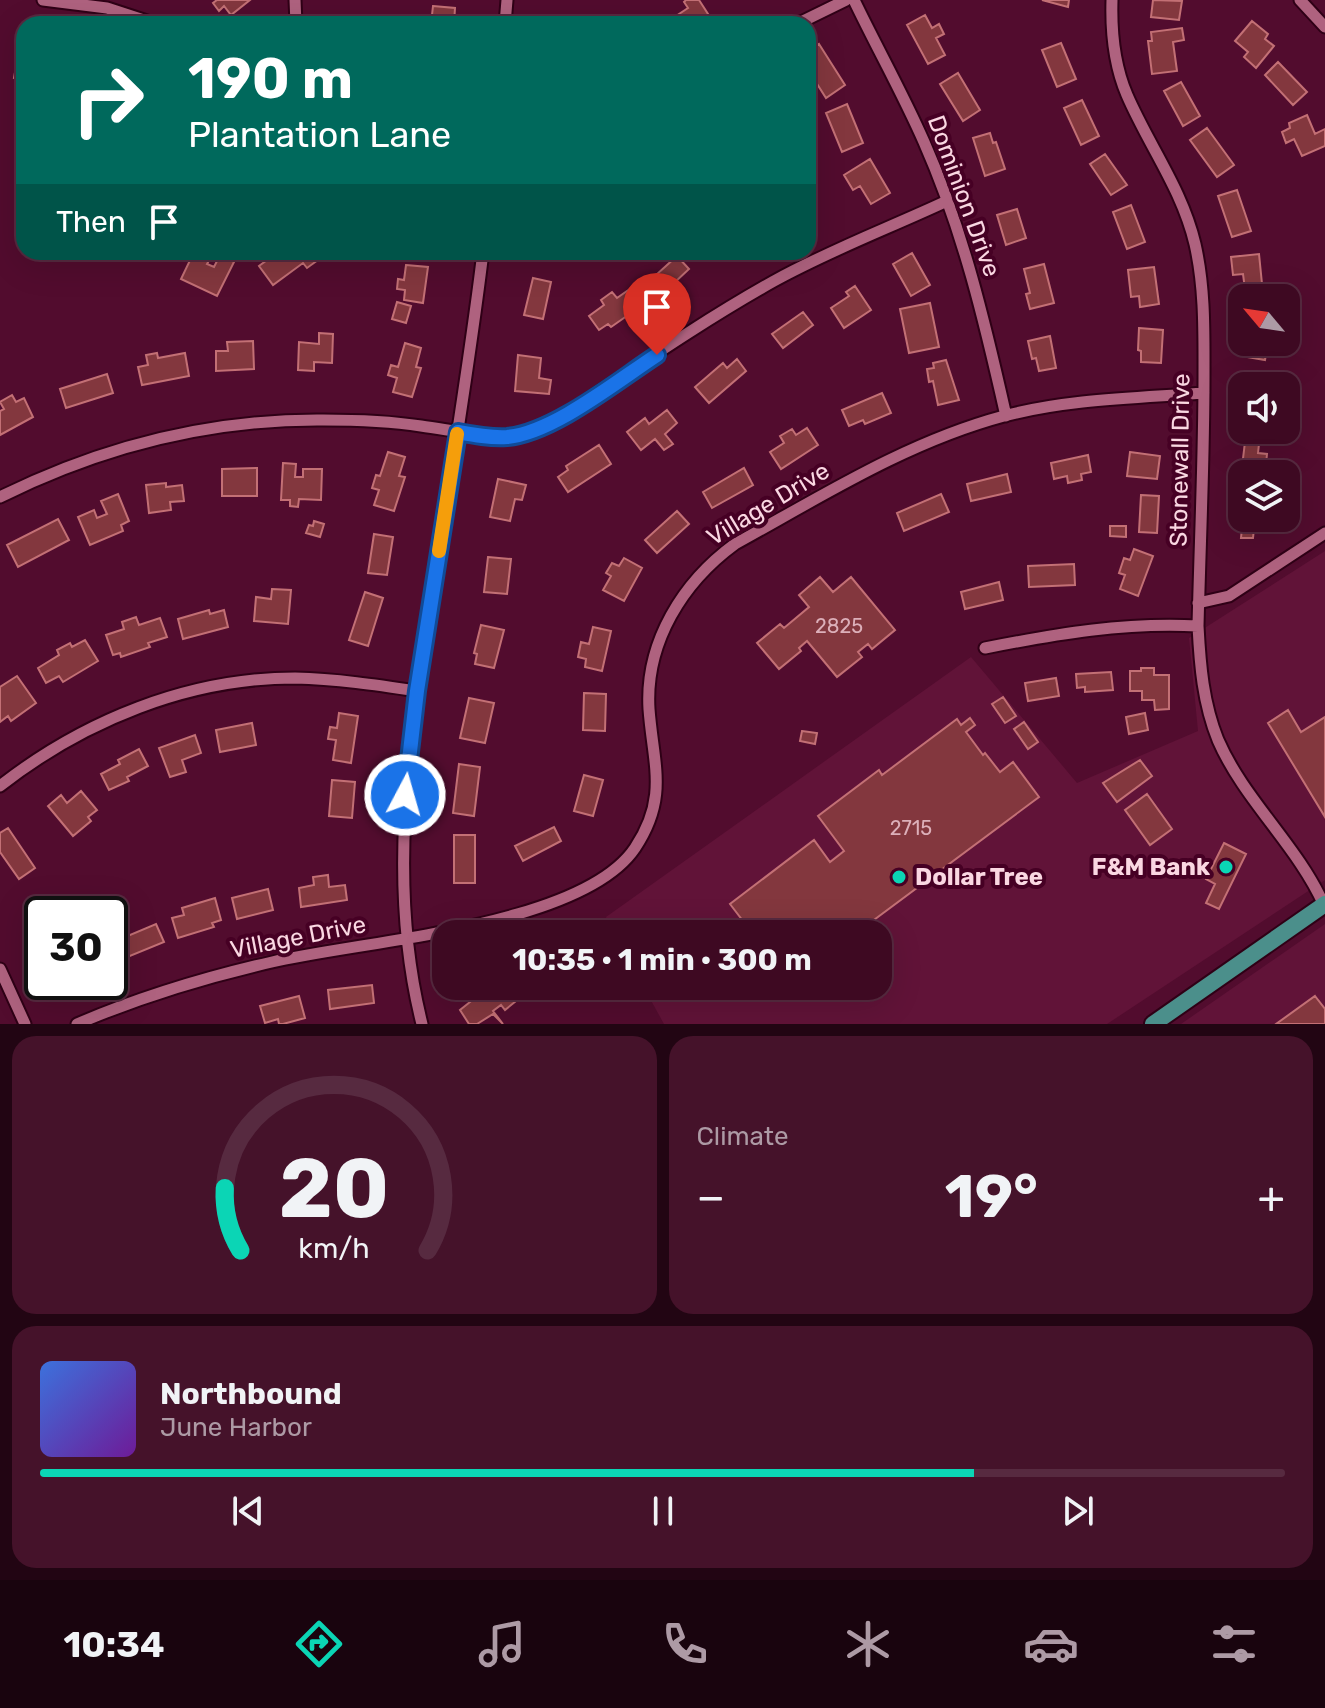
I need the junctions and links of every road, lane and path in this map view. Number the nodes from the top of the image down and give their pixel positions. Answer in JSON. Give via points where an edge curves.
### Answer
{"nodes":[{"id":1,"x":43,"y":0,"type":"edge"},
{"id":2,"x":846,"y":0,"type":"edge"},
{"id":3,"x":854,"y":0,"type":"edge"},
{"id":4,"x":1112,"y":0,"type":"edge"},
{"id":5,"x":1300,"y":0,"type":"edge"},
{"id":6,"x":132,"y":16,"type":"edge"},
{"id":7,"x":813,"y":16,"type":"edge"},
{"id":8,"x":1325,"y":27,"type":"edge"},
{"id":9,"x":947,"y":201,"type":"junction"},
{"id":10,"x":816,"y":259,"type":"edge"},
{"id":11,"x":482,"y":260,"type":"edge"},
{"id":12,"x":814,"y":260,"type":"edge"},
{"id":13,"x":1204,"y":393,"type":"junction"},
{"id":14,"x":1006,"y":416,"type":"junction"},
{"id":15,"x":458,"y":432,"type":"junction"},
{"id":16,"x":0,"y":497,"type":"edge"},
{"id":17,"x":1325,"y":533,"type":"edge"},
{"id":18,"x":1198,"y":603,"type":"junction"},
{"id":19,"x":1198,"y":626,"type":"junction"},
{"id":20,"x":985,"y":648,"type":"dead end"},
{"id":21,"x":417,"y":691,"type":"junction"},
{"id":22,"x":0,"y":786,"type":"edge"},
{"id":23,"x":1324,"y":905,"type":"edge"},
{"id":24,"x":407,"y":939,"type":"junction"},
{"id":25,"x":0,"y":969,"type":"edge"},
{"id":26,"x":25,"y":1024,"type":"edge"},
{"id":27,"x":77,"y":1024,"type":"edge"},
{"id":28,"x":422,"y":1024,"type":"edge"},
{"id":29,"x":1153,"y":1024,"type":"edge"}],
"edges":[{"from":1,"to":6,"type":"street"},
{"from":2,"to":7,"type":"street"},
{"from":3,"to":9,"type":"street","name":"Dominion Drive","via":[[925,143]]},
{"from":4,"to":13,"type":"street","name":"Stonewall Drive","via":[[1113,44],[1127,95],[1170,176],[1194,242],[1203,306]]},
{"from":5,"to":8,"type":"street"},
{"from":9,"to":10,"type":"street"},
{"from":9,"to":14,"type":"street","name":"Dominion Drive","via":[[971,270]]},
{"from":11,"to":15,"type":"street"},
{"from":12,"to":15,"type":"street","via":[[736,303],[545,427],[508,437]]},
{"from":13,"to":14,"type":"street","name":"Village Drive"},
{"from":13,"to":18,"type":"street","name":"Stonewall Drive"},
{"from":14,"to":24,"type":"street","name":"Village Drive","via":[[882,463],[735,544],[701,572],[674,608],[655,659],[649,704],[657,779],[651,818],[633,851],[611,874],[540,906]]},
{"from":15,"to":16,"type":"street","via":[[322,419],[205,428],[65,467]]},
{"from":15,"to":21,"type":"street"},
{"from":17,"to":18,"type":"street","via":[[1239,591]]},
{"from":18,"to":19,"type":"street","name":"Stonewall Drive"},
{"from":19,"to":20,"type":"street","via":[[1096,628]]},
{"from":19,"to":23,"type":"street","name":"Stonewall Drive","via":[[1204,689],[1219,743]]},
{"from":21,"to":22,"type":"street","via":[[294,678],[204,689],[109,719]]},
{"from":21,"to":24,"type":"street","via":[[403,818]]},
{"from":23,"to":29,"type":"main road"},
{"from":24,"to":27,"type":"street","name":"Village Drive","via":[[215,976]]},
{"from":24,"to":28,"type":"street"},
{"from":25,"to":26,"type":"street"}]}
